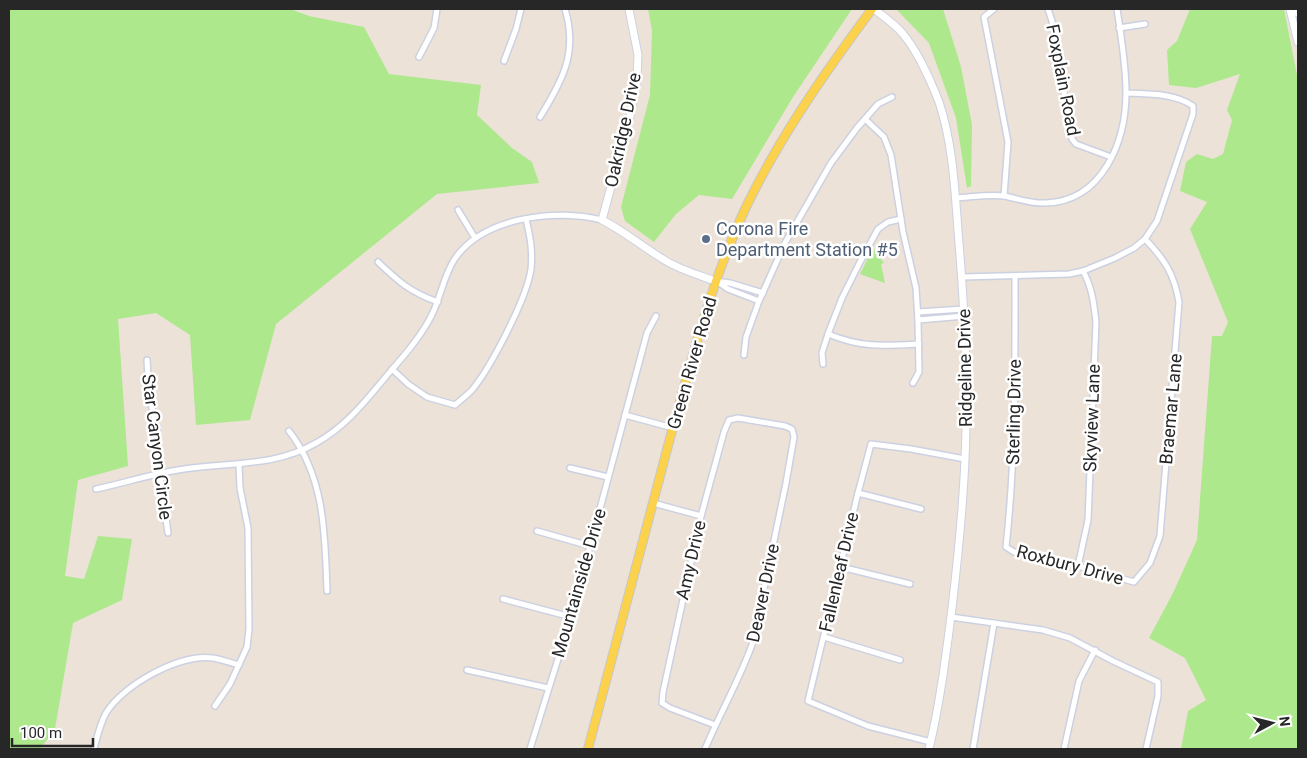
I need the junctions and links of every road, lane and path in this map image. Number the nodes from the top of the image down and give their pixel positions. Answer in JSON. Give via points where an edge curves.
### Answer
{"nodes":[{"id":1,"x":437,"y":9,"type":"edge"},
{"id":2,"x":521,"y":9,"type":"edge"},
{"id":3,"x":565,"y":9,"type":"edge"},
{"id":4,"x":629,"y":9,"type":"edge"},
{"id":5,"x":873,"y":9,"type":"edge"},
{"id":6,"x":994,"y":9,"type":"edge"},
{"id":7,"x":1048,"y":9,"type":"edge"},
{"id":8,"x":1116,"y":9,"type":"edge"},
{"id":9,"x":1290,"y":9,"type":"edge"},
{"id":10,"x":1297,"y":9,"type":"edge"},
{"id":11,"x":1298,"y":13,"type":"edge"},
{"id":12,"x":1145,"y":24,"type":"dead end"},
{"id":13,"x":1120,"y":28,"type":"junction"},
{"id":14,"x":1298,"y":42,"type":"edge"},
{"id":15,"x":419,"y":57,"type":"dead end"},
{"id":16,"x":504,"y":61,"type":"dead end"},
{"id":17,"x":1126,"y":93,"type":"junction"},
{"id":18,"x":892,"y":97,"type":"dead end"},
{"id":19,"x":540,"y":117,"type":"dead end"},
{"id":20,"x":865,"y":119,"type":"junction"},
{"id":21,"x":1111,"y":157,"type":"junction"},
{"id":22,"x":1004,"y":196,"type":"junction"},
{"id":23,"x":956,"y":198,"type":"junction"},
{"id":24,"x":458,"y":210,"type":"dead end"},
{"id":25,"x":901,"y":218,"type":"junction"},
{"id":26,"x":526,"y":219,"type":"junction"},
{"id":27,"x":602,"y":220,"type":"junction"},
{"id":28,"x":475,"y":238,"type":"junction"},
{"id":29,"x":1144,"y":239,"type":"junction"},
{"id":30,"x":378,"y":262,"type":"dead end"},
{"id":31,"x":1083,"y":271,"type":"junction"},
{"id":32,"x":962,"y":276,"type":"junction"},
{"id":33,"x":1016,"y":276,"type":"junction"},
{"id":34,"x":715,"y":281,"type":"junction"},
{"id":35,"x":763,"y":293,"type":"junction"},
{"id":36,"x":759,"y":301,"type":"junction"},
{"id":37,"x":438,"y":302,"type":"junction"},
{"id":38,"x":918,"y":312,"type":"junction"},
{"id":39,"x":965,"y":312,"type":"junction"},
{"id":40,"x":656,"y":316,"type":"dead end"},
{"id":41,"x":918,"y":320,"type":"junction"},
{"id":42,"x":828,"y":334,"type":"junction"},
{"id":43,"x":919,"y":344,"type":"junction"},
{"id":44,"x":744,"y":355,"type":"dead end"},
{"id":45,"x":147,"y":360,"type":"dead end"},
{"id":46,"x":823,"y":364,"type":"dead end"},
{"id":47,"x":392,"y":369,"type":"junction"},
{"id":48,"x":913,"y":383,"type":"dead end"},
{"id":49,"x":625,"y":415,"type":"junction"},
{"id":50,"x":730,"y":420,"type":"joint"},
{"id":51,"x":673,"y":428,"type":"junction"},
{"id":52,"x":289,"y":431,"type":"dead end"},
{"id":53,"x":301,"y":451,"type":"junction"},
{"id":54,"x":965,"y":459,"type":"junction"},
{"id":55,"x":238,"y":464,"type":"junction"},
{"id":56,"x":570,"y":468,"type":"dead end"},
{"id":57,"x":159,"y":474,"type":"junction"},
{"id":58,"x":608,"y":477,"type":"junction"},
{"id":59,"x":96,"y":489,"type":"dead end"},
{"id":60,"x":858,"y":493,"type":"junction"},
{"id":61,"x":653,"y":503,"type":"junction"},
{"id":62,"x":922,"y":509,"type":"dead end"},
{"id":63,"x":702,"y":516,"type":"junction"},
{"id":64,"x":537,"y":531,"type":"dead end"},
{"id":65,"x":168,"y":533,"type":"dead end"},
{"id":66,"x":590,"y":546,"type":"junction"},
{"id":67,"x":1006,"y":547,"type":"joint"},
{"id":68,"x":1078,"y":566,"type":"junction"},
{"id":69,"x":842,"y":567,"type":"junction"},
{"id":70,"x":1134,"y":582,"type":"joint"},
{"id":71,"x":910,"y":584,"type":"dead end"},
{"id":72,"x":327,"y":591,"type":"dead end"},
{"id":73,"x":503,"y":599,"type":"dead end"},
{"id":74,"x":570,"y":617,"type":"junction"},
{"id":75,"x":951,"y":617,"type":"junction"},
{"id":76,"x":994,"y":623,"type":"junction"},
{"id":77,"x":824,"y":637,"type":"junction"},
{"id":78,"x":1095,"y":650,"type":"junction"},
{"id":79,"x":900,"y":660,"type":"dead end"},
{"id":80,"x":239,"y":665,"type":"junction"},
{"id":81,"x":467,"y":670,"type":"dead end"},
{"id":82,"x":548,"y":688,"type":"junction"},
{"id":83,"x":215,"y":706,"type":"dead end"},
{"id":84,"x":715,"y":724,"type":"junction"},
{"id":85,"x":930,"y":746,"type":"edge"},
{"id":86,"x":94,"y":749,"type":"edge"},
{"id":87,"x":530,"y":749,"type":"edge"},
{"id":88,"x":588,"y":749,"type":"edge"},
{"id":89,"x":705,"y":749,"type":"edge"},
{"id":90,"x":973,"y":749,"type":"edge"},
{"id":91,"x":1064,"y":749,"type":"edge"},
{"id":92,"x":1146,"y":749,"type":"edge"}],
"edges":[{"from":1,"to":15,"type":"street","via":[[434,28]]},
{"from":2,"to":16,"type":"street"},
{"from":3,"to":19,"type":"street","via":[[571,46],[555,94]]},
{"from":4,"to":27,"type":"street","name":"Oakridge Drive","via":[[638,54],[638,79]]},
{"from":5,"to":23,"type":"street","name":"Ridgeline Drive","via":[[902,34],[918,55],[929,79],[939,102],[950,147]]},
{"from":5,"to":34,"type":"main road","name":"Green River Road","via":[[815,87],[783,138],[748,204]]},
{"from":6,"to":22,"type":"street","via":[[984,16],[1008,142]]},
{"from":7,"to":21,"type":"street","name":"Foxplain Road","via":[[1072,139],[1076,144]]},
{"from":8,"to":13,"type":"street"},
{"from":9,"to":14,"type":"street"},
{"from":10,"to":11,"type":"street"},
{"from":12,"to":13,"type":"street"},
{"from":13,"to":17,"type":"street"},
{"from":17,"to":21,"type":"street","via":[[1123,125]]},
{"from":17,"to":29,"type":"street","via":[[1160,95],[1193,106],[1157,221]]},
{"from":18,"to":20,"type":"street","via":[[878,104]]},
{"from":20,"to":25,"type":"street","via":[[884,137],[891,154]]},
{"from":20,"to":35,"type":"street","via":[[831,163],[786,243]]},
{"from":21,"to":22,"type":"street","via":[[1105,171],[1088,188],[1068,199],[1045,203]]},
{"from":22,"to":23,"type":"street"},
{"from":23,"to":32,"type":"street","name":"Ridgeline Drive"},
{"from":24,"to":28,"type":"street"},
{"from":25,"to":38,"type":"street"},
{"from":25,"to":42,"type":"street","via":[[878,229],[842,298]]},
{"from":26,"to":27,"type":"street","via":[[572,214]]},
{"from":26,"to":28,"type":"street","via":[[499,226]]},
{"from":26,"to":47,"type":"street","via":[[532,246],[531,271],[518,309],[486,370],[471,390],[455,405],[427,397]]},
{"from":27,"to":34,"type":"street","via":[[661,258]]},
{"from":28,"to":37,"type":"street","via":[[453,262]]},
{"from":29,"to":31,"type":"street","via":[[1115,258]]},
{"from":29,"to":70,"type":"street","name":"Braemar Lane","via":[[1168,267],[1179,302],[1160,536],[1150,563]]},
{"from":30,"to":37,"type":"street","via":[[403,286]]},
{"from":31,"to":33,"type":"street","via":[[1056,276]]},
{"from":31,"to":68,"type":"street","name":"Skyview Lane","via":[[1094,300],[1096,322],[1088,520]]},
{"from":32,"to":33,"type":"street"},
{"from":32,"to":39,"type":"street","name":"Ridgeline Drive"},
{"from":33,"to":67,"type":"street","name":"Sterling Drive","via":[[1016,405]]},
{"from":34,"to":35,"type":"street","via":[[730,282]]},
{"from":34,"to":36,"type":"street"},
{"from":34,"to":51,"type":"main road","name":"Green River Road"},
{"from":35,"to":36,"type":"street"},
{"from":36,"to":44,"type":"street","via":[[746,338]]},
{"from":37,"to":47,"type":"street","via":[[421,335]]},
{"from":38,"to":39,"type":"street"},
{"from":38,"to":41,"type":"street"},
{"from":39,"to":41,"type":"street"},
{"from":39,"to":54,"type":"street","name":"Ridgeline Drive"},
{"from":40,"to":49,"type":"street","name":"Mountainside Drive","via":[[647,333]]},
{"from":41,"to":43,"type":"street"},
{"from":42,"to":43,"type":"street","via":[[873,346]]},
{"from":42,"to":46,"type":"street","via":[[822,353]]},
{"from":43,"to":48,"type":"street","via":[[919,372]]},
{"from":45,"to":57,"type":"street","name":"Star Canyon Circle","via":[[149,396],[157,428]]},
{"from":47,"to":53,"type":"street","via":[[344,424]]},
{"from":49,"to":51,"type":"street"},
{"from":49,"to":58,"type":"street","name":"Mountainside Drive"},
{"from":50,"to":63,"type":"street","name":"Amy Drive"},
{"from":50,"to":84,"type":"street","name":"Deaver Drive","via":[[738,418],[785,426],[792,429],[794,437],[753,642],[745,666]]},
{"from":51,"to":61,"type":"main road","name":"Green River Road"},
{"from":52,"to":53,"type":"street"},
{"from":53,"to":55,"type":"street","via":[[277,459]]},
{"from":53,"to":72,"type":"street","via":[[318,492],[324,524]]},
{"from":54,"to":60,"type":"street","name":"Fallenleaf Drive","via":[[871,444]]},
{"from":54,"to":75,"type":"street","name":"Ridgeline Drive"},
{"from":55,"to":57,"type":"street"},
{"from":55,"to":80,"type":"street","via":[[248,528],[249,620],[247,647]]},
{"from":56,"to":58,"type":"street"},
{"from":57,"to":59,"type":"street"},
{"from":57,"to":65,"type":"street","name":"Star Canyon Circle"},
{"from":58,"to":66,"type":"street","name":"Mountainside Drive"},
{"from":60,"to":62,"type":"street"},
{"from":60,"to":69,"type":"street","name":"Fallenleaf Drive"},
{"from":61,"to":63,"type":"street"},
{"from":61,"to":88,"type":"main road","name":"Green River Road"},
{"from":63,"to":84,"type":"street","name":"Amy Drive","via":[[662,703]]},
{"from":64,"to":66,"type":"street"},
{"from":66,"to":74,"type":"street","name":"Mountainside Drive"},
{"from":67,"to":68,"type":"street","name":"Roxbury Drive","via":[[1014,552]]},
{"from":68,"to":70,"type":"street","name":"Roxbury Drive"},
{"from":69,"to":71,"type":"street"},
{"from":69,"to":77,"type":"street","name":"Fallenleaf Drive"},
{"from":73,"to":74,"type":"street"},
{"from":74,"to":82,"type":"street","name":"Mountainside Drive"},
{"from":75,"to":76,"type":"street"},
{"from":75,"to":85,"type":"street","name":"Ridgeline Drive"},
{"from":76,"to":78,"type":"street","via":[[1043,630]]},
{"from":76,"to":90,"type":"street"},
{"from":77,"to":79,"type":"street"},
{"from":77,"to":85,"type":"street","name":"Fallenleaf Drive","via":[[808,702]]},
{"from":78,"to":91,"type":"street","via":[[1079,681]]},
{"from":78,"to":92,"type":"street","via":[[1158,682]]},
{"from":80,"to":83,"type":"street"},
{"from":80,"to":86,"type":"street","via":[[212,658],[194,659],[160,670],[116,700],[106,713]]},
{"from":81,"to":82,"type":"street"},
{"from":82,"to":87,"type":"street","name":"Mountainside Drive"},
{"from":84,"to":89,"type":"street","name":"Deaver Drive"}]}
